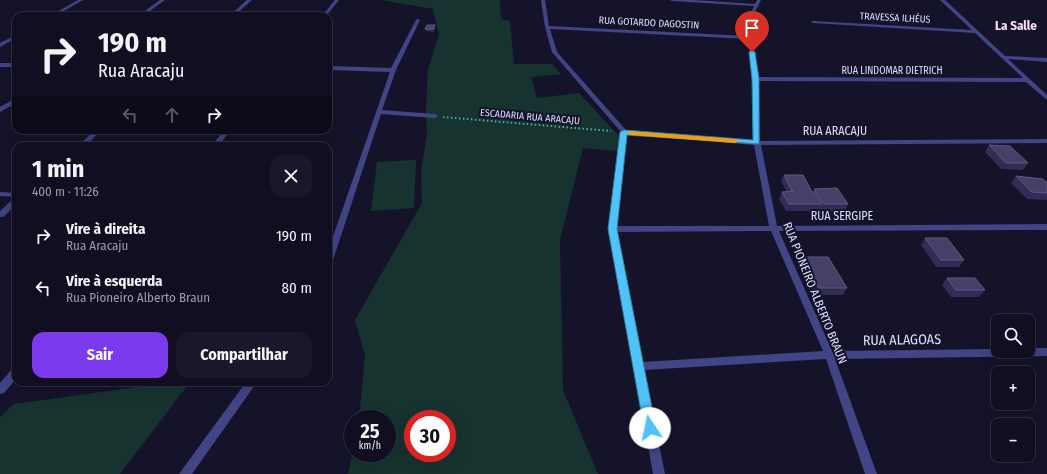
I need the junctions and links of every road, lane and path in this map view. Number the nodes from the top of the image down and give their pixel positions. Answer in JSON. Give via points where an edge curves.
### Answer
{"nodes":[{"id":1,"x":81,"y":0,"type":"edge"},
{"id":2,"x":163,"y":0,"type":"edge"},
{"id":3,"x":250,"y":0,"type":"edge"},
{"id":4,"x":337,"y":0,"type":"edge"},
{"id":5,"x":543,"y":0,"type":"edge"},
{"id":6,"x":672,"y":0,"type":"edge"},
{"id":7,"x":942,"y":0,"type":"edge"},
{"id":8,"x":757,"y":3,"type":"edge"},
{"id":9,"x":59,"y":12,"type":"edge"},
{"id":10,"x":146,"y":12,"type":"edge"},
{"id":11,"x":236,"y":12,"type":"edge"},
{"id":12,"x":327,"y":12,"type":"edge"},
{"id":13,"x":418,"y":20,"type":"dead end"},
{"id":14,"x":813,"y":22,"type":"dead end"},
{"id":15,"x":547,"y":26,"type":"junction"},
{"id":16,"x":975,"y":32,"type":"junction"},
{"id":17,"x":12,"y":38,"type":"edge"},
{"id":18,"x":750,"y":38,"type":"junction"},
{"id":19,"x":0,"y":45,"type":"edge"},
{"id":20,"x":1004,"y":57,"type":"junction"},
{"id":21,"x":1047,"y":60,"type":"edge"},
{"id":22,"x":0,"y":65,"type":"edge"},
{"id":23,"x":12,"y":66,"type":"edge"},
{"id":24,"x":332,"y":68,"type":"edge"},
{"id":25,"x":393,"y":70,"type":"junction"},
{"id":26,"x":756,"y":79,"type":"junction"},
{"id":27,"x":1028,"y":80,"type":"junction"},
{"id":28,"x":1047,"y":98,"type":"edge"},
{"id":29,"x":12,"y":102,"type":"edge"},
{"id":30,"x":0,"y":110,"type":"edge"},
{"id":31,"x":379,"y":112,"type":"junction"},
{"id":32,"x":435,"y":116,"type":"joint"},
{"id":33,"x":624,"y":132,"type":"junction"},
{"id":34,"x":94,"y":134,"type":"edge"},
{"id":35,"x":224,"y":134,"type":"edge"},
{"id":36,"x":1047,"y":141,"type":"edge"},
{"id":37,"x":86,"y":142,"type":"edge"},
{"id":38,"x":218,"y":142,"type":"edge"},
{"id":39,"x":756,"y":142,"type":"junction"},
{"id":40,"x":0,"y":194,"type":"edge"},
{"id":41,"x":12,"y":195,"type":"edge"},
{"id":42,"x":12,"y":204,"type":"edge"},
{"id":43,"x":0,"y":215,"type":"edge"},
{"id":44,"x":1047,"y":227,"type":"edge"},
{"id":45,"x":612,"y":229,"type":"junction"},
{"id":46,"x":774,"y":229,"type":"junction"},
{"id":47,"x":332,"y":251,"type":"edge"},
{"id":48,"x":1047,"y":352,"type":"edge"},
{"id":49,"x":829,"y":355,"type":"junction"},
{"id":50,"x":638,"y":366,"type":"junction"},
{"id":51,"x":12,"y":376,"type":"edge"},
{"id":52,"x":249,"y":386,"type":"edge"},
{"id":53,"x":0,"y":390,"type":"edge"},
{"id":54,"x":185,"y":474,"type":"edge"},
{"id":55,"x":659,"y":474,"type":"edge"},
{"id":56,"x":871,"y":474,"type":"edge"}],
"edges":[{"from":1,"to":9,"type":"street"},
{"from":2,"to":10,"type":"street"},
{"from":3,"to":11,"type":"street"},
{"from":4,"to":12,"type":"street"},
{"from":5,"to":15,"type":"street"},
{"from":6,"to":8,"type":"street"},
{"from":7,"to":16,"type":"street"},
{"from":8,"to":18,"type":"street","name":"RUA PIONEIRO ALBERTO BRAUN","via":[[751,16]]},
{"from":13,"to":25,"type":"street"},
{"from":14,"to":16,"type":"street","name":"TRAVESSA ILHÉUS"},
{"from":15,"to":18,"type":"street","name":"RUA GOTARDO DAGOSTIN"},
{"from":15,"to":33,"type":"street","via":[[555,52]]},
{"from":16,"to":20,"type":"street"},
{"from":17,"to":19,"type":"street"},
{"from":18,"to":26,"type":"street","name":"RUA PIONEIRO ALBERTO BRAUN"},
{"from":20,"to":21,"type":"street"},
{"from":20,"to":27,"type":"street"},
{"from":22,"to":23,"type":"street"},
{"from":24,"to":25,"type":"street"},
{"from":25,"to":31,"type":"street"},
{"from":26,"to":27,"type":"street","name":"RUA LINDOMAR DIETRICH"},
{"from":26,"to":39,"type":"street","name":"RUA PIONEIRO ALBERTO BRAUN"},
{"from":27,"to":28,"type":"street"},
{"from":29,"to":30,"type":"street"},
{"from":31,"to":32,"type":"street"},
{"from":31,"to":47,"type":"street"},
{"from":32,"to":33,"type":"path","name":"ESCADARIA RUA ARACAJU"},
{"from":33,"to":39,"type":"street","name":"RUA ARACAJU"},
{"from":33,"to":45,"type":"street"},
{"from":34,"to":37,"type":"street"},
{"from":35,"to":38,"type":"street"},
{"from":36,"to":39,"type":"street","name":"RUA ARACAJU"},
{"from":39,"to":46,"type":"street","name":"RUA PIONEIRO ALBERTO BRAUN"},
{"from":40,"to":41,"type":"street"},
{"from":42,"to":43,"type":"street"},
{"from":44,"to":46,"type":"street","name":"RUA SERGIPE"},
{"from":45,"to":46,"type":"street","name":"RUA SERGIPE"},
{"from":45,"to":50,"type":"street"},
{"from":46,"to":49,"type":"street","name":"RUA PIONEIRO ALBERTO BRAUN"},
{"from":48,"to":49,"type":"street","name":"RUA ALAGOAS"},
{"from":49,"to":50,"type":"street","name":"RUA ALAGOAS"},
{"from":49,"to":56,"type":"street","name":"RUA PIONEIRO ALBERTO BRAUN"},
{"from":50,"to":55,"type":"street"},
{"from":51,"to":53,"type":"street"},
{"from":52,"to":54,"type":"street"}]}
